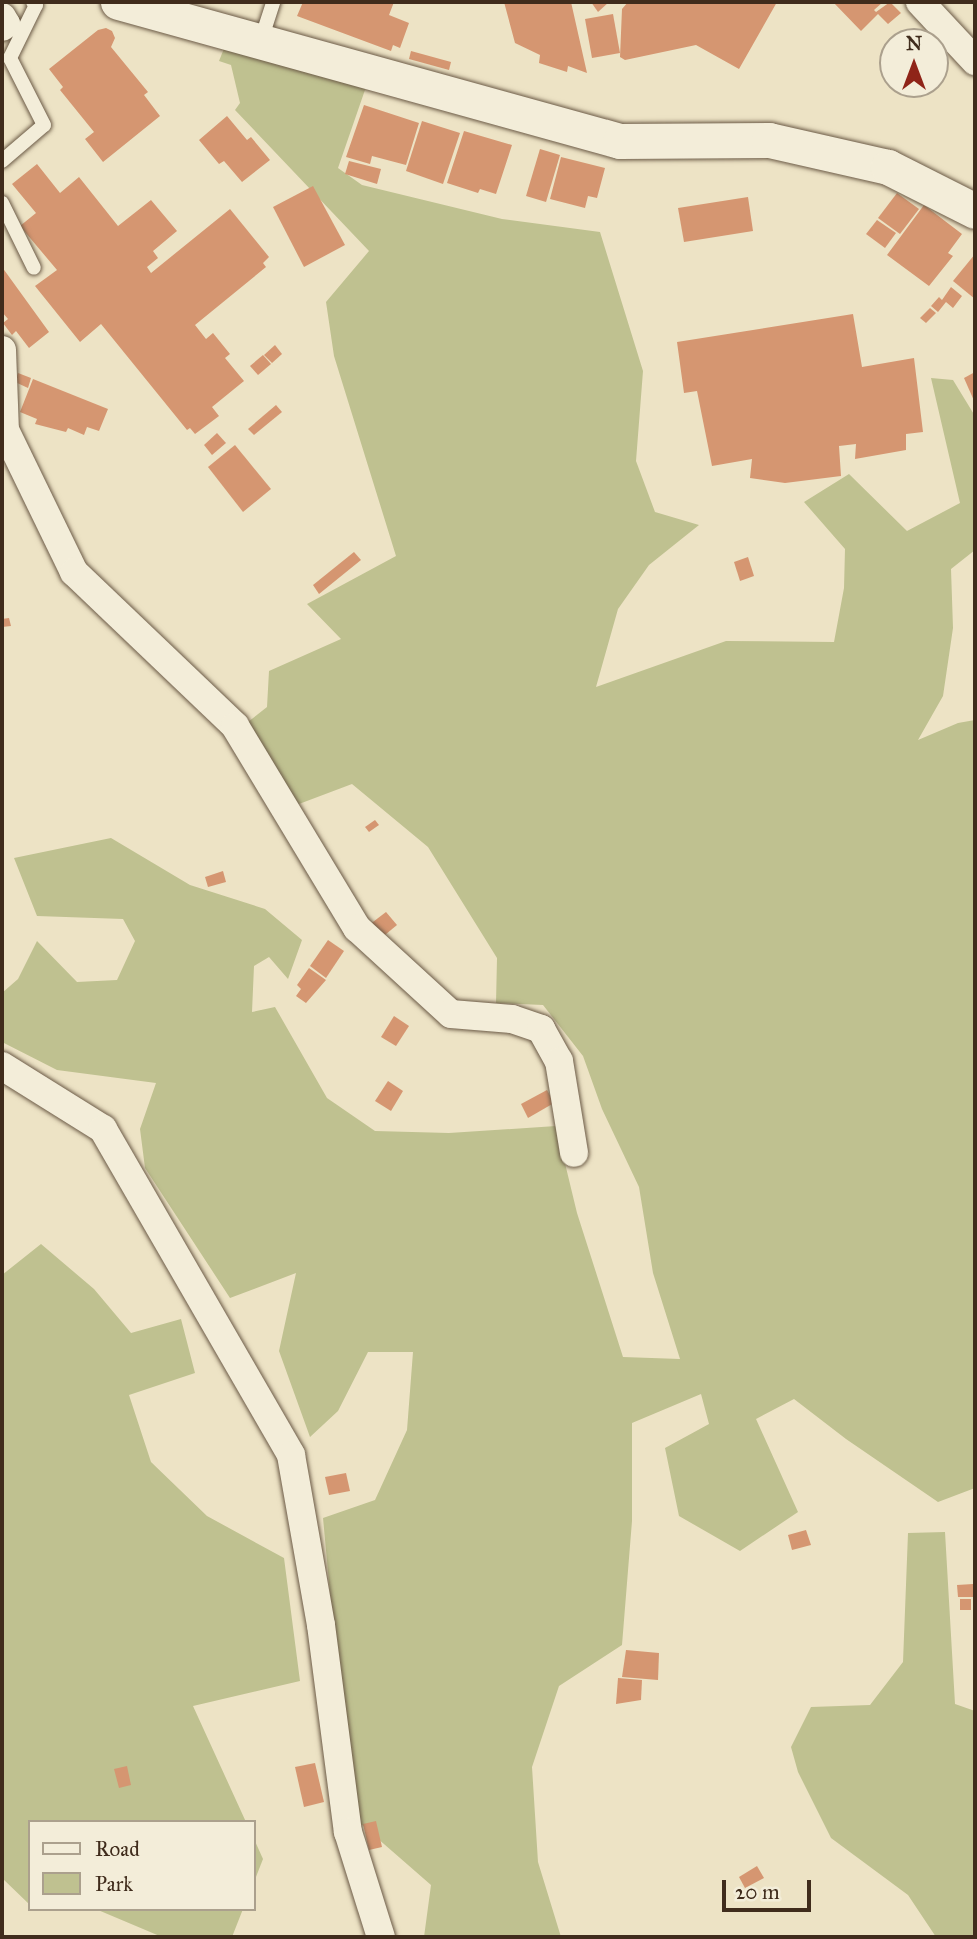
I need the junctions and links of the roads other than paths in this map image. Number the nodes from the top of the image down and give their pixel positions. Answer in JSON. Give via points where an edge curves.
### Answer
{"nodes":[{"id":1,"x":33,"y":2,"type":"edge"},
{"id":2,"x":118,"y":2,"type":"edge"},
{"id":3,"x":273,"y":2,"type":"edge"},
{"id":4,"x":920,"y":2,"type":"edge"},
{"id":5,"x":2,"y":17,"type":"edge"},
{"id":6,"x":2,"y":27,"type":"edge"},
{"id":7,"x":261,"y":42,"type":"junction"},
{"id":8,"x":975,"y":61,"type":"edge"},
{"id":9,"x":2,"y":161,"type":"edge"},
{"id":10,"x":2,"y":202,"type":"edge"},
{"id":11,"x":975,"y":211,"type":"edge"},
{"id":12,"x":34,"y":268,"type":"dead end"},
{"id":13,"x":2,"y":350,"type":"edge"},
{"id":14,"x":2,"y":1066,"type":"edge"},
{"id":15,"x":574,"y":1153,"type":"dead end"},
{"id":16,"x":381,"y":1937,"type":"edge"}],
"edges":[{"from":1,"to":9,"type":"lane","via":[[36,5],[10,58],[44,125]]},
{"from":2,"to":7,"type":"street"},
{"from":3,"to":7,"type":"lane"},
{"from":4,"to":8,"type":"street"},
{"from":5,"to":6,"type":"street","via":[[6,24]]},
{"from":7,"to":11,"type":"street","via":[[620,141],[769,141],[888,167]]},
{"from":10,"to":12,"type":"lane"},
{"from":13,"to":15,"type":"street","via":[[5,430],[74,572],[235,726],[357,928],[451,1014],[512,1019],[541,1029],[559,1061]]},
{"from":14,"to":16,"type":"street","via":[[103,1129],[291,1455],[321,1625],[348,1832]]}]}
